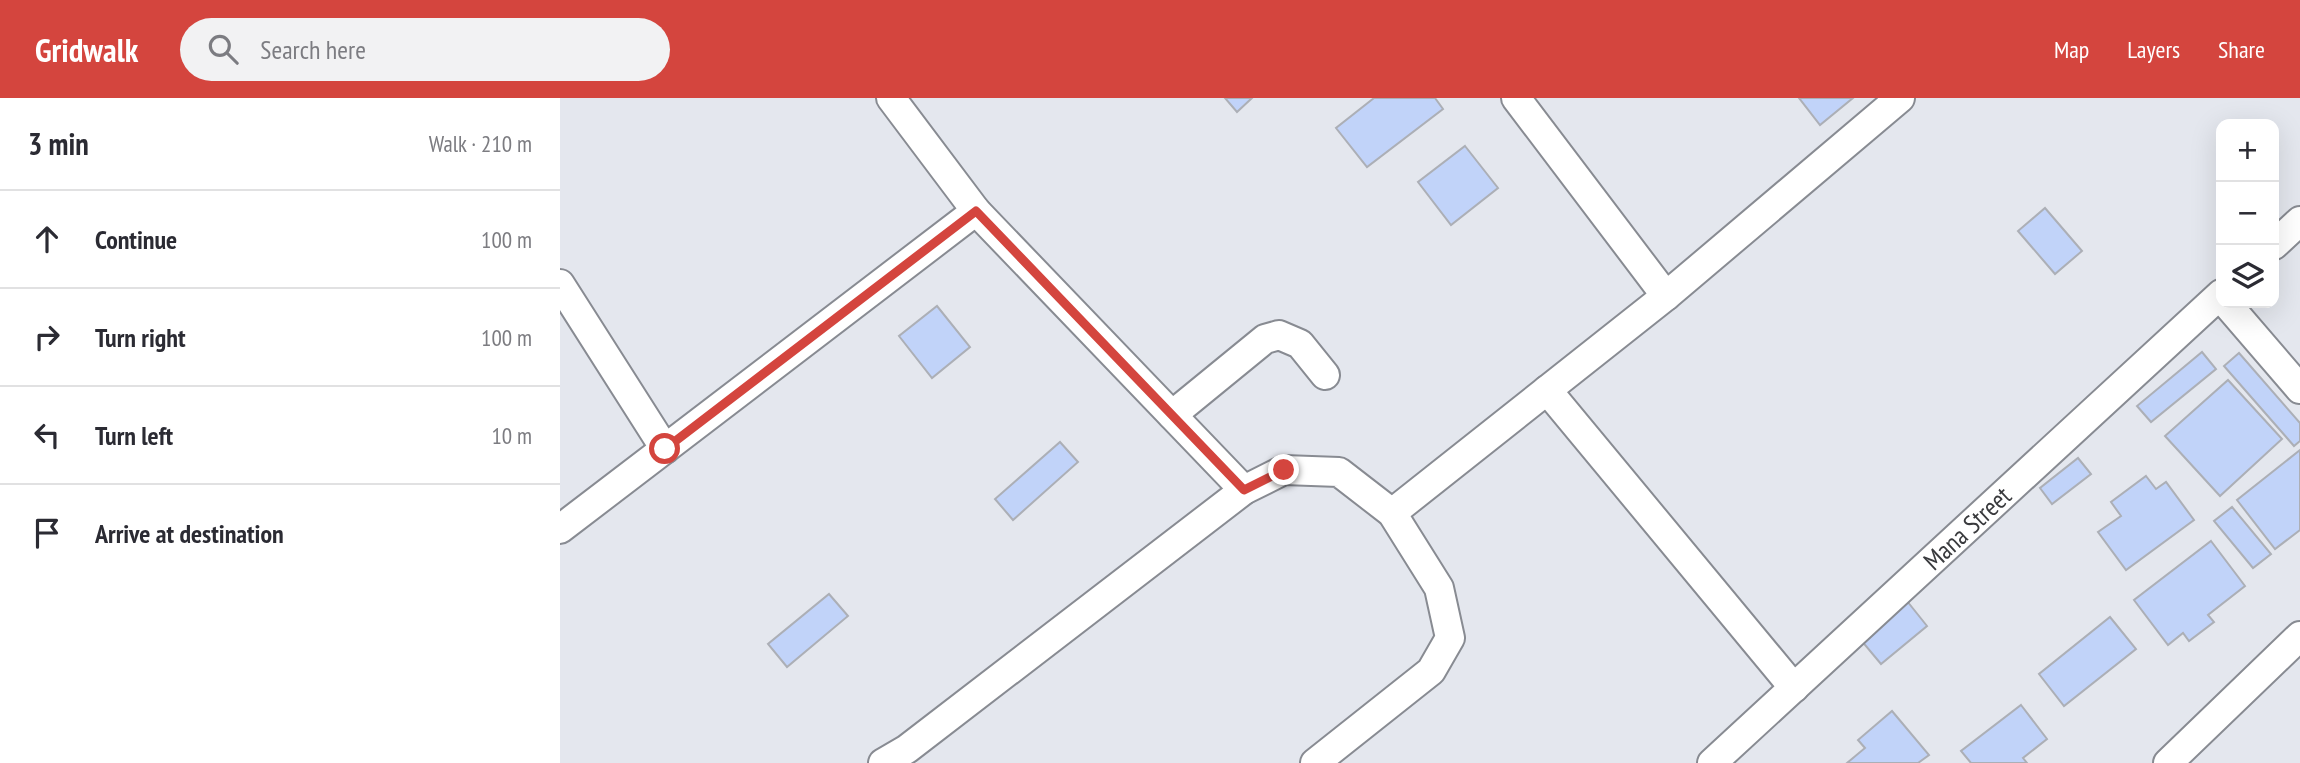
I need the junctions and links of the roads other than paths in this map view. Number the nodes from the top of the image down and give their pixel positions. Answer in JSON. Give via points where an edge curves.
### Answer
{"nodes":[{"id":1,"x":891,"y":98,"type":"edge"},
{"id":2,"x":1516,"y":98,"type":"edge"},
{"id":3,"x":1900,"y":98,"type":"edge"},
{"id":4,"x":976,"y":211,"type":"junction"},
{"id":5,"x":2300,"y":221,"type":"edge"},
{"id":6,"x":2279,"y":240,"type":"edge"},
{"id":7,"x":560,"y":284,"type":"edge"},
{"id":8,"x":1666,"y":296,"type":"junction"},
{"id":9,"x":2216,"y":302,"type":"edge"},
{"id":10,"x":2231,"y":308,"type":"edge"},
{"id":11,"x":1325,"y":375,"type":"dead end"},
{"id":12,"x":2300,"y":389,"type":"edge"},
{"id":13,"x":1547,"y":390,"type":"junction"},
{"id":14,"x":1172,"y":415,"type":"junction"},
{"id":15,"x":665,"y":449,"type":"junction"},
{"id":16,"x":1244,"y":490,"type":"junction"},
{"id":17,"x":1392,"y":513,"type":"junction"},
{"id":18,"x":560,"y":529,"type":"edge"},
{"id":19,"x":2300,"y":636,"type":"edge"},
{"id":20,"x":1794,"y":688,"type":"junction"},
{"id":21,"x":903,"y":759,"type":"edge"},
{"id":22,"x":1315,"y":763,"type":"edge"},
{"id":23,"x":1712,"y":763,"type":"edge"},
{"id":24,"x":2168,"y":763,"type":"edge"}],
"edges":[{"from":1,"to":4,"type":"street"},
{"from":2,"to":8,"type":"street"},
{"from":3,"to":8,"type":"street"},
{"from":4,"to":14,"type":"street"},
{"from":4,"to":15,"type":"street"},
{"from":5,"to":6,"type":"street"},
{"from":7,"to":15,"type":"street"},
{"from":8,"to":13,"type":"street"},
{"from":9,"to":20,"type":"street","name":"Mana Street"},
{"from":10,"to":12,"type":"street"},
{"from":11,"to":14,"type":"street","via":[[1300,344],[1279,335],[1265,340]]},
{"from":13,"to":17,"type":"street"},
{"from":13,"to":20,"type":"street"},
{"from":14,"to":16,"type":"street"},
{"from":15,"to":18,"type":"street"},
{"from":16,"to":17,"type":"street","via":[[1284,470],[1339,472]]},
{"from":16,"to":21,"type":"street"},
{"from":17,"to":22,"type":"street","via":[[1439,589],[1450,638],[1431,671]]},
{"from":19,"to":24,"type":"street"},
{"from":20,"to":23,"type":"street","name":"Mana Street"}]}
